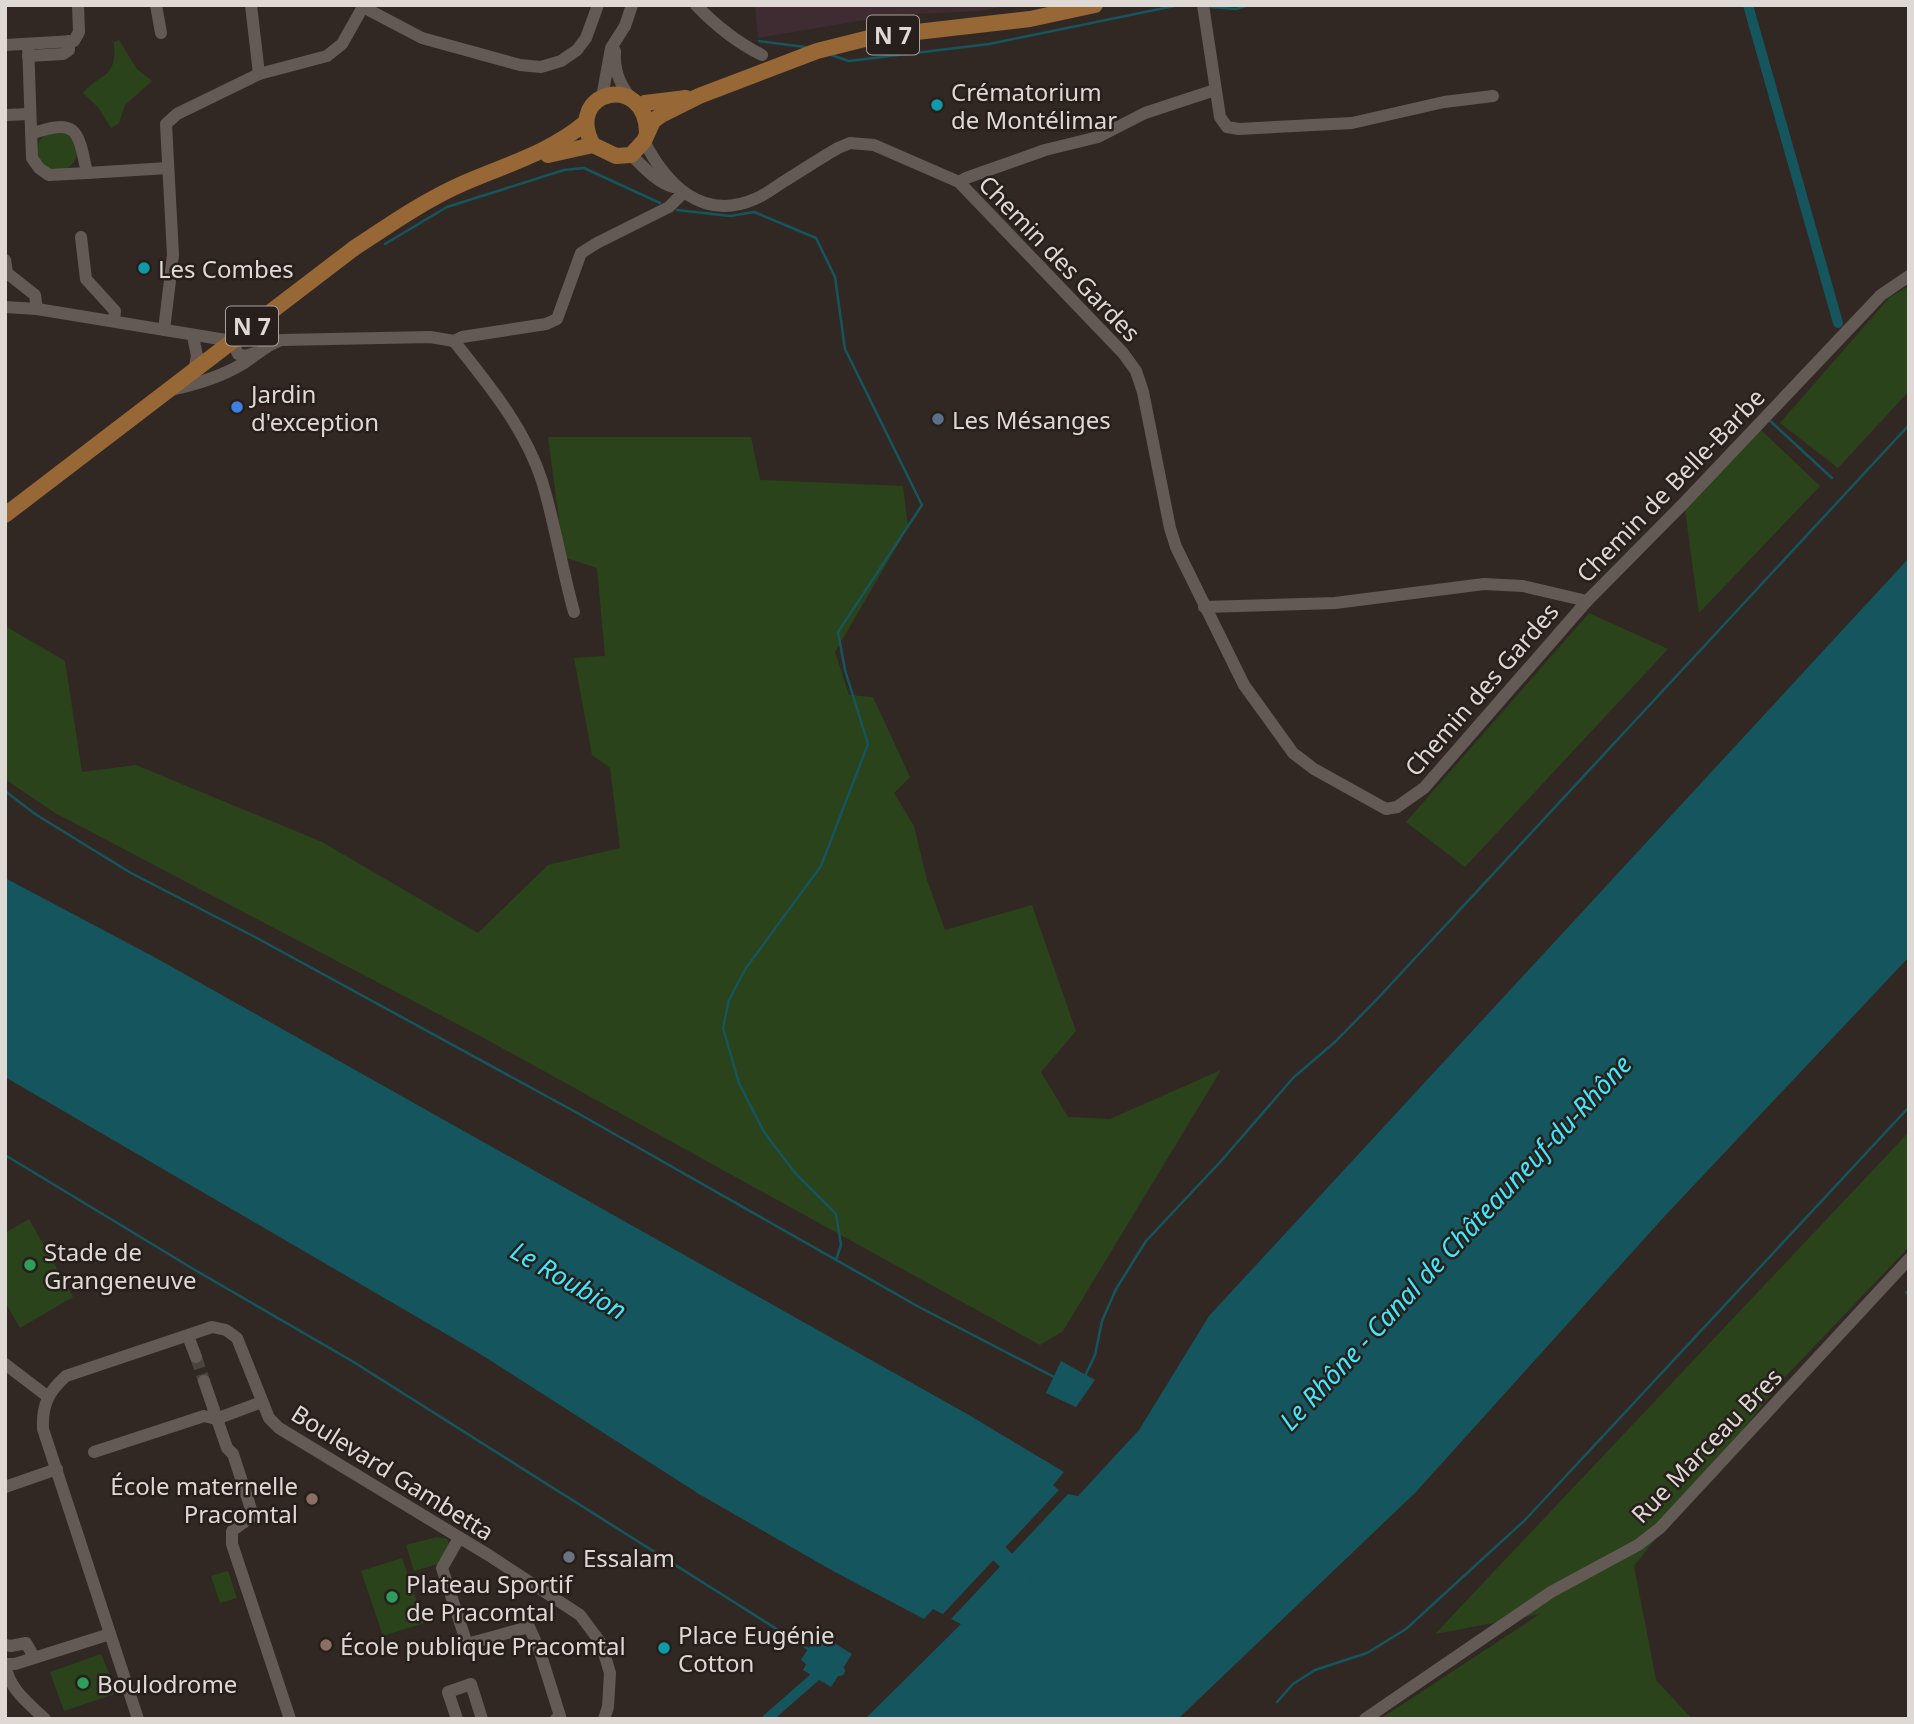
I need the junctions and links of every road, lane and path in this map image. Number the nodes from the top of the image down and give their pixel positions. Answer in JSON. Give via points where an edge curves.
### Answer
{"nodes":[{"id":1,"x":78,"y":5,"type":"edge"},
{"id":2,"x":156,"y":5,"type":"edge"},
{"id":3,"x":251,"y":5,"type":"edge"},
{"id":4,"x":598,"y":5,"type":"edge"},
{"id":5,"x":632,"y":5,"type":"edge"},
{"id":6,"x":696,"y":5,"type":"edge"},
{"id":7,"x":1095,"y":5,"type":"edge"},
{"id":8,"x":1203,"y":5,"type":"edge"},
{"id":9,"x":364,"y":6,"type":"edge"},
{"id":10,"x":161,"y":33,"type":"dead end"},
{"id":11,"x":616,"y":40,"type":"junction"},
{"id":12,"x":5,"y":45,"type":"edge"},
{"id":13,"x":28,"y":50,"type":"junction"},
{"id":14,"x":762,"y":55,"type":"dead end"},
{"id":15,"x":259,"y":74,"type":"junction"},
{"id":16,"x":1215,"y":90,"type":"junction"},
{"id":17,"x":699,"y":96,"type":"junction"},
{"id":18,"x":1493,"y":96,"type":"dead end"},
{"id":19,"x":602,"y":97,"type":"junction"},
{"id":20,"x":636,"y":102,"type":"junction"},
{"id":21,"x":30,"y":114,"type":"junction"},
{"id":22,"x":5,"y":115,"type":"edge"},
{"id":23,"x":584,"y":124,"type":"junction"},
{"id":24,"x":31,"y":134,"type":"junction"},
{"id":25,"x":646,"y":137,"type":"junction"},
{"id":26,"x":593,"y":145,"type":"junction"},
{"id":27,"x":631,"y":155,"type":"junction"},
{"id":28,"x":83,"y":157,"type":"junction"},
{"id":29,"x":515,"y":163,"type":"junction"},
{"id":30,"x":168,"y":168,"type":"junction"},
{"id":31,"x":87,"y":173,"type":"junction"},
{"id":32,"x":66,"y":174,"type":"junction"},
{"id":33,"x":959,"y":182,"type":"junction"},
{"id":34,"x":680,"y":191,"type":"junction"},
{"id":35,"x":81,"y":237,"type":"dead end"},
{"id":36,"x":5,"y":260,"type":"edge"},
{"id":37,"x":1909,"y":275,"type":"edge"},
{"id":38,"x":5,"y":307,"type":"edge"},
{"id":39,"x":37,"y":309,"type":"junction"},
{"id":40,"x":114,"y":321,"type":"junction"},
{"id":41,"x":164,"y":330,"type":"junction"},
{"id":42,"x":193,"y":336,"type":"junction"},
{"id":43,"x":232,"y":341,"type":"junction"},
{"id":44,"x":454,"y":341,"type":"junction"},
{"id":45,"x":258,"y":352,"type":"junction"},
{"id":46,"x":194,"y":371,"type":"junction"},
{"id":47,"x":167,"y":391,"type":"junction"},
{"id":48,"x":5,"y":514,"type":"edge"},
{"id":49,"x":1587,"y":601,"type":"junction"},
{"id":50,"x":1203,"y":607,"type":"junction"},
{"id":51,"x":574,"y":612,"type":"dead end"},
{"id":52,"x":1909,"y":1259,"type":"edge"},
{"id":53,"x":188,"y":1336,"type":"junction"},
{"id":54,"x":196,"y":1357,"type":"tunnel mouth"},
{"id":55,"x":5,"y":1364,"type":"edge"},
{"id":56,"x":204,"y":1381,"type":"tunnel mouth"},
{"id":57,"x":47,"y":1396,"type":"junction"},
{"id":58,"x":262,"y":1402,"type":"junction"},
{"id":59,"x":216,"y":1419,"type":"junction"},
{"id":60,"x":94,"y":1451,"type":"dead end"},
{"id":61,"x":57,"y":1469,"type":"junction"},
{"id":62,"x":5,"y":1487,"type":"edge"},
{"id":63,"x":458,"y":1538,"type":"junction"},
{"id":64,"x":110,"y":1634,"type":"junction"},
{"id":65,"x":5,"y":1644,"type":"edge"},
{"id":66,"x":34,"y":1657,"type":"junction"},
{"id":67,"x":5,"y":1664,"type":"edge"},
{"id":68,"x":45,"y":1719,"type":"edge"},
{"id":69,"x":138,"y":1719,"type":"edge"},
{"id":70,"x":290,"y":1719,"type":"edge"},
{"id":71,"x":457,"y":1719,"type":"edge"},
{"id":72,"x":482,"y":1719,"type":"edge"},
{"id":73,"x":556,"y":1719,"type":"edge"},
{"id":74,"x":604,"y":1719,"type":"edge"},
{"id":75,"x":1365,"y":1719,"type":"edge"}],
"edges":[{"from":1,"to":13,"type":"street","via":[[78,38],[69,41],[69,50],[63,54]]},
{"from":2,"to":10,"type":"street"},
{"from":3,"to":15,"type":"street"},
{"from":4,"to":9,"type":"street","via":[[577,50],[541,67],[422,38]]},
{"from":5,"to":11,"type":"street"},
{"from":6,"to":14,"type":"street","via":[[740,44]]},
{"from":7,"to":17,"type":"main road","number":"N 7","via":[[1030,19],[873,37],[817,51]]},
{"from":8,"to":16,"type":"street"},
{"from":9,"to":15,"type":"street","via":[[342,44],[327,56]]},
{"from":11,"to":19,"type":"street"},
{"from":11,"to":20,"type":"street","via":[[614,60],[620,85]]},
{"from":12,"to":13,"type":"street"},
{"from":13,"to":21,"type":"street"},
{"from":15,"to":30,"type":"street","via":[[177,114],[166,124]]},
{"from":16,"to":18,"type":"street","via":[[1220,117],[1227,127],[1239,129],[1352,123]]},
{"from":16,"to":33,"type":"street","via":[[1146,113],[1098,137],[1045,150]]},
{"from":17,"to":20,"type":"main road","number":"N 7"},
{"from":17,"to":25,"type":"main road","number":"N 7","via":[[661,114]]},
{"from":19,"to":20,"type":"main road","via":[[619,95]]},
{"from":19,"to":23,"type":"main road","via":[[588,111]]},
{"from":20,"to":25,"type":"main road","via":[[647,118]]},
{"from":21,"to":22,"type":"street"},
{"from":21,"to":24,"type":"street"},
{"from":23,"to":26,"type":"main road"},
{"from":23,"to":29,"type":"main road","number":"N 7"},
{"from":24,"to":28,"type":"street","via":[[58,125],[69,129],[78,137]]},
{"from":24,"to":32,"type":"street","via":[[32,158],[38,168],[49,174]]},
{"from":25,"to":27,"type":"main road"},
{"from":25,"to":34,"type":"street","via":[[656,163]]},
{"from":26,"to":27,"type":"main road","via":[[615,156]]},
{"from":26,"to":29,"type":"main road","number":"N 7"},
{"from":27,"to":34,"type":"street","via":[[667,186]]},
{"from":28,"to":31,"type":"street"},
{"from":28,"to":32,"type":"street"},
{"from":29,"to":43,"type":"main road","number":"N 7","via":[[464,183],[401,217]]},
{"from":30,"to":31,"type":"street"},
{"from":30,"to":41,"type":"street","via":[[173,255]]},
{"from":31,"to":32,"type":"street"},
{"from":33,"to":34,"type":"street","name":"Chemin des Gardes","via":[[874,145],[850,143],[755,200],[724,206],[692,199]]},
{"from":33,"to":50,"type":"street","name":"Chemin des Gardes","via":[[1136,371],[1170,528]]},
{"from":34,"to":44,"type":"street","via":[[669,207],[581,253],[557,319]]},
{"from":35,"to":40,"type":"street","via":[[86,279],[115,311]]},
{"from":36,"to":39,"type":"street","via":[[7,273],[35,295]]},
{"from":37,"to":49,"type":"street","name":"Chemin de Belle-Barbe","via":[[1881,295]]},
{"from":38,"to":39,"type":"street"},
{"from":39,"to":40,"type":"street"},
{"from":40,"to":41,"type":"street"},
{"from":41,"to":42,"type":"street"},
{"from":42,"to":43,"type":"street"},
{"from":42,"to":46,"type":"street"},
{"from":43,"to":45,"type":"street","via":[[238,354]]},
{"from":43,"to":46,"type":"main road","number":"N 7"},
{"from":44,"to":45,"type":"street","via":[[430,337],[281,340]]},
{"from":44,"to":51,"type":"street","via":[[516,425],[530,452],[542,481]]},
{"from":45,"to":47,"type":"street","via":[[221,375]]},
{"from":46,"to":47,"type":"main road","number":"N 7"},
{"from":47,"to":48,"type":"main road","number":"N 7"},
{"from":49,"to":50,"type":"street","name":"Chemin de Belle-Barbe","via":[[1523,586],[1483,584],[1335,603]]},
{"from":49,"to":50,"type":"street","name":"Chemin des Gardes","via":[[1424,788],[1397,807],[1386,809],[1293,753],[1244,685]]},
{"from":52,"to":75,"type":"street","name":"Rue Marceau Bres","via":[[1660,1528],[1638,1545],[1551,1592]]},
{"from":53,"to":54,"type":"street"},
{"from":53,"to":57,"type":"street","name":"Boulevard Gambetta","via":[[66,1376]]},
{"from":53,"to":58,"type":"street","name":"Boulevard Gambetta","via":[[212,1328],[226,1329],[237,1338]]},
{"from":55,"to":57,"type":"street"},
{"from":56,"to":59,"type":"street"},
{"from":57,"to":61,"type":"street","via":[[43,1429]]},
{"from":58,"to":59,"type":"street"},
{"from":58,"to":63,"type":"street","name":"Boulevard Gambetta","via":[[279,1428]]},
{"from":59,"to":60,"type":"street","via":[[204,1416]]},
{"from":59,"to":70,"type":"street","via":[[251,1509],[251,1517],[232,1531],[232,1544]]},
{"from":61,"to":62,"type":"street"},
{"from":61,"to":64,"type":"street"},
{"from":63,"to":73,"type":"street","via":[[442,1568],[467,1644],[529,1627],[549,1677],[560,1716]]},
{"from":63,"to":74,"type":"street","name":"Boulevard Gambetta","via":[[560,1600],[592,1629],[610,1673]]},
{"from":64,"to":66,"type":"street"},
{"from":64,"to":69,"type":"street"},
{"from":65,"to":66,"type":"street","via":[[26,1643]]},
{"from":66,"to":67,"type":"street"},
{"from":67,"to":68,"type":"street","via":[[14,1690]]},
{"from":71,"to":72,"type":"street","via":[[449,1692],[471,1684]]}]}
